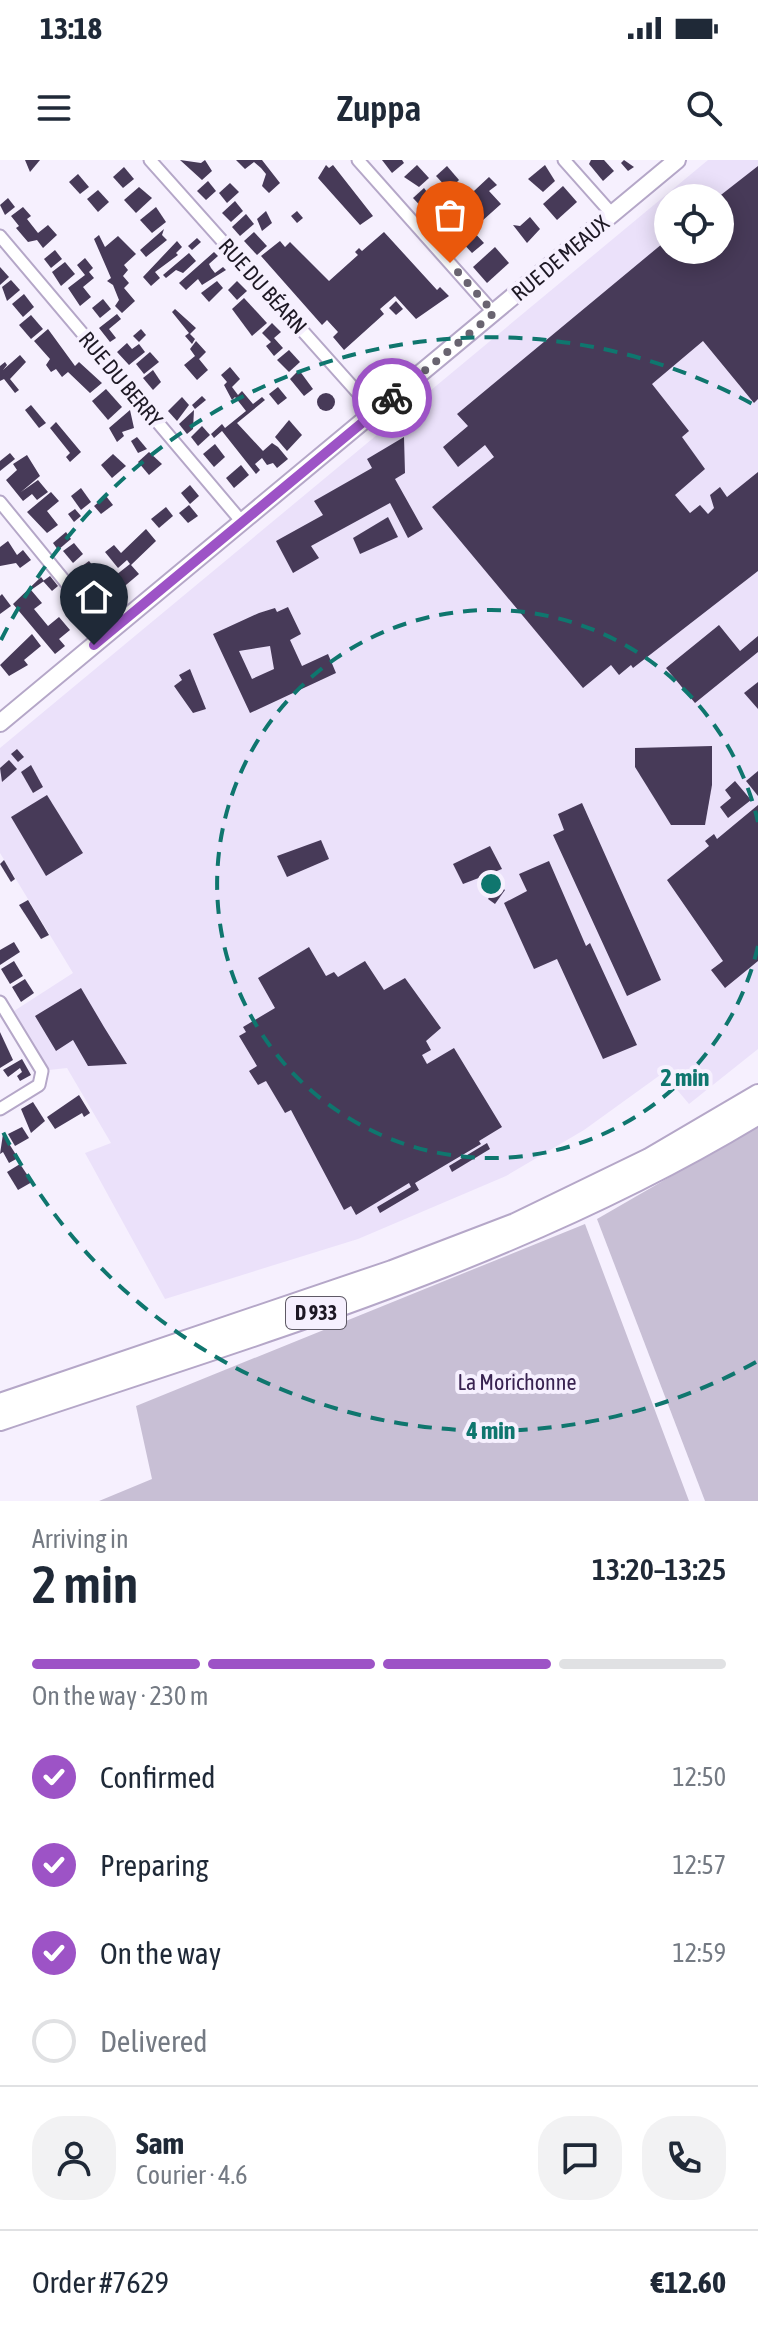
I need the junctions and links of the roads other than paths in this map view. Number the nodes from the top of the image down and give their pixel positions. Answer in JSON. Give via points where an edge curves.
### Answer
{"nodes":[{"id":1,"x":150,"y":160,"type":"edge"},
{"id":2,"x":358,"y":160,"type":"edge"},
{"id":3,"x":564,"y":160,"type":"edge"},
{"id":4,"x":677,"y":160,"type":"edge"},
{"id":5,"x":612,"y":214,"type":"junction"},
{"id":6,"x":0,"y":236,"type":"edge"},
{"id":7,"x":494,"y":313,"type":"junction"},
{"id":8,"x":375,"y":412,"type":"junction"},
{"id":9,"x":0,"y":502,"type":"edge"},
{"id":10,"x":242,"y":522,"type":"junction"},
{"id":11,"x":108,"y":634,"type":"junction"},
{"id":12,"x":0,"y":723,"type":"edge"},
{"id":13,"x":0,"y":1002,"type":"edge"},
{"id":14,"x":758,"y":1095,"type":"edge"},
{"id":15,"x":0,"y":1109,"type":"edge"},
{"id":16,"x":758,"y":1114,"type":"edge"},
{"id":17,"x":600,"y":1194,"type":"junction"},
{"id":18,"x":567,"y":1209,"type":"junction"},
{"id":19,"x":0,"y":1404,"type":"edge"},
{"id":20,"x":0,"y":1420,"type":"edge"}],
"edges":[{"from":1,"to":8,"type":"street","name":"RUE DU BÉARN"},
{"from":2,"to":7,"type":"street"},
{"from":3,"to":5,"type":"street"},
{"from":4,"to":5,"type":"main road","name":"RUE DE MEAUX"},
{"from":5,"to":7,"type":"main road","name":"RUE DE MEAUX"},
{"from":6,"to":10,"type":"street","name":"RUE DU BERRY"},
{"from":7,"to":8,"type":"main road","name":"RUE DE MEAUX"},
{"from":8,"to":10,"type":"main road","name":"RUE DE MEAUX"},
{"from":9,"to":11,"type":"street"},
{"from":10,"to":11,"type":"main road","name":"RUE DE MEAUX"},
{"from":11,"to":12,"type":"main road","name":"RUE DE MEAUX"},
{"from":13,"to":15,"type":"street","via":[[42,1071],[39,1085]]},
{"from":14,"to":17,"type":"highway","number":"D 933"},
{"from":16,"to":17,"type":"highway","number":"D 933"},
{"from":17,"to":18,"type":"highway","number":"D 933"},
{"from":18,"to":19,"type":"highway","number":"D 933"},
{"from":18,"to":20,"type":"highway","number":"D 933","via":[[392,1287]]}]}
